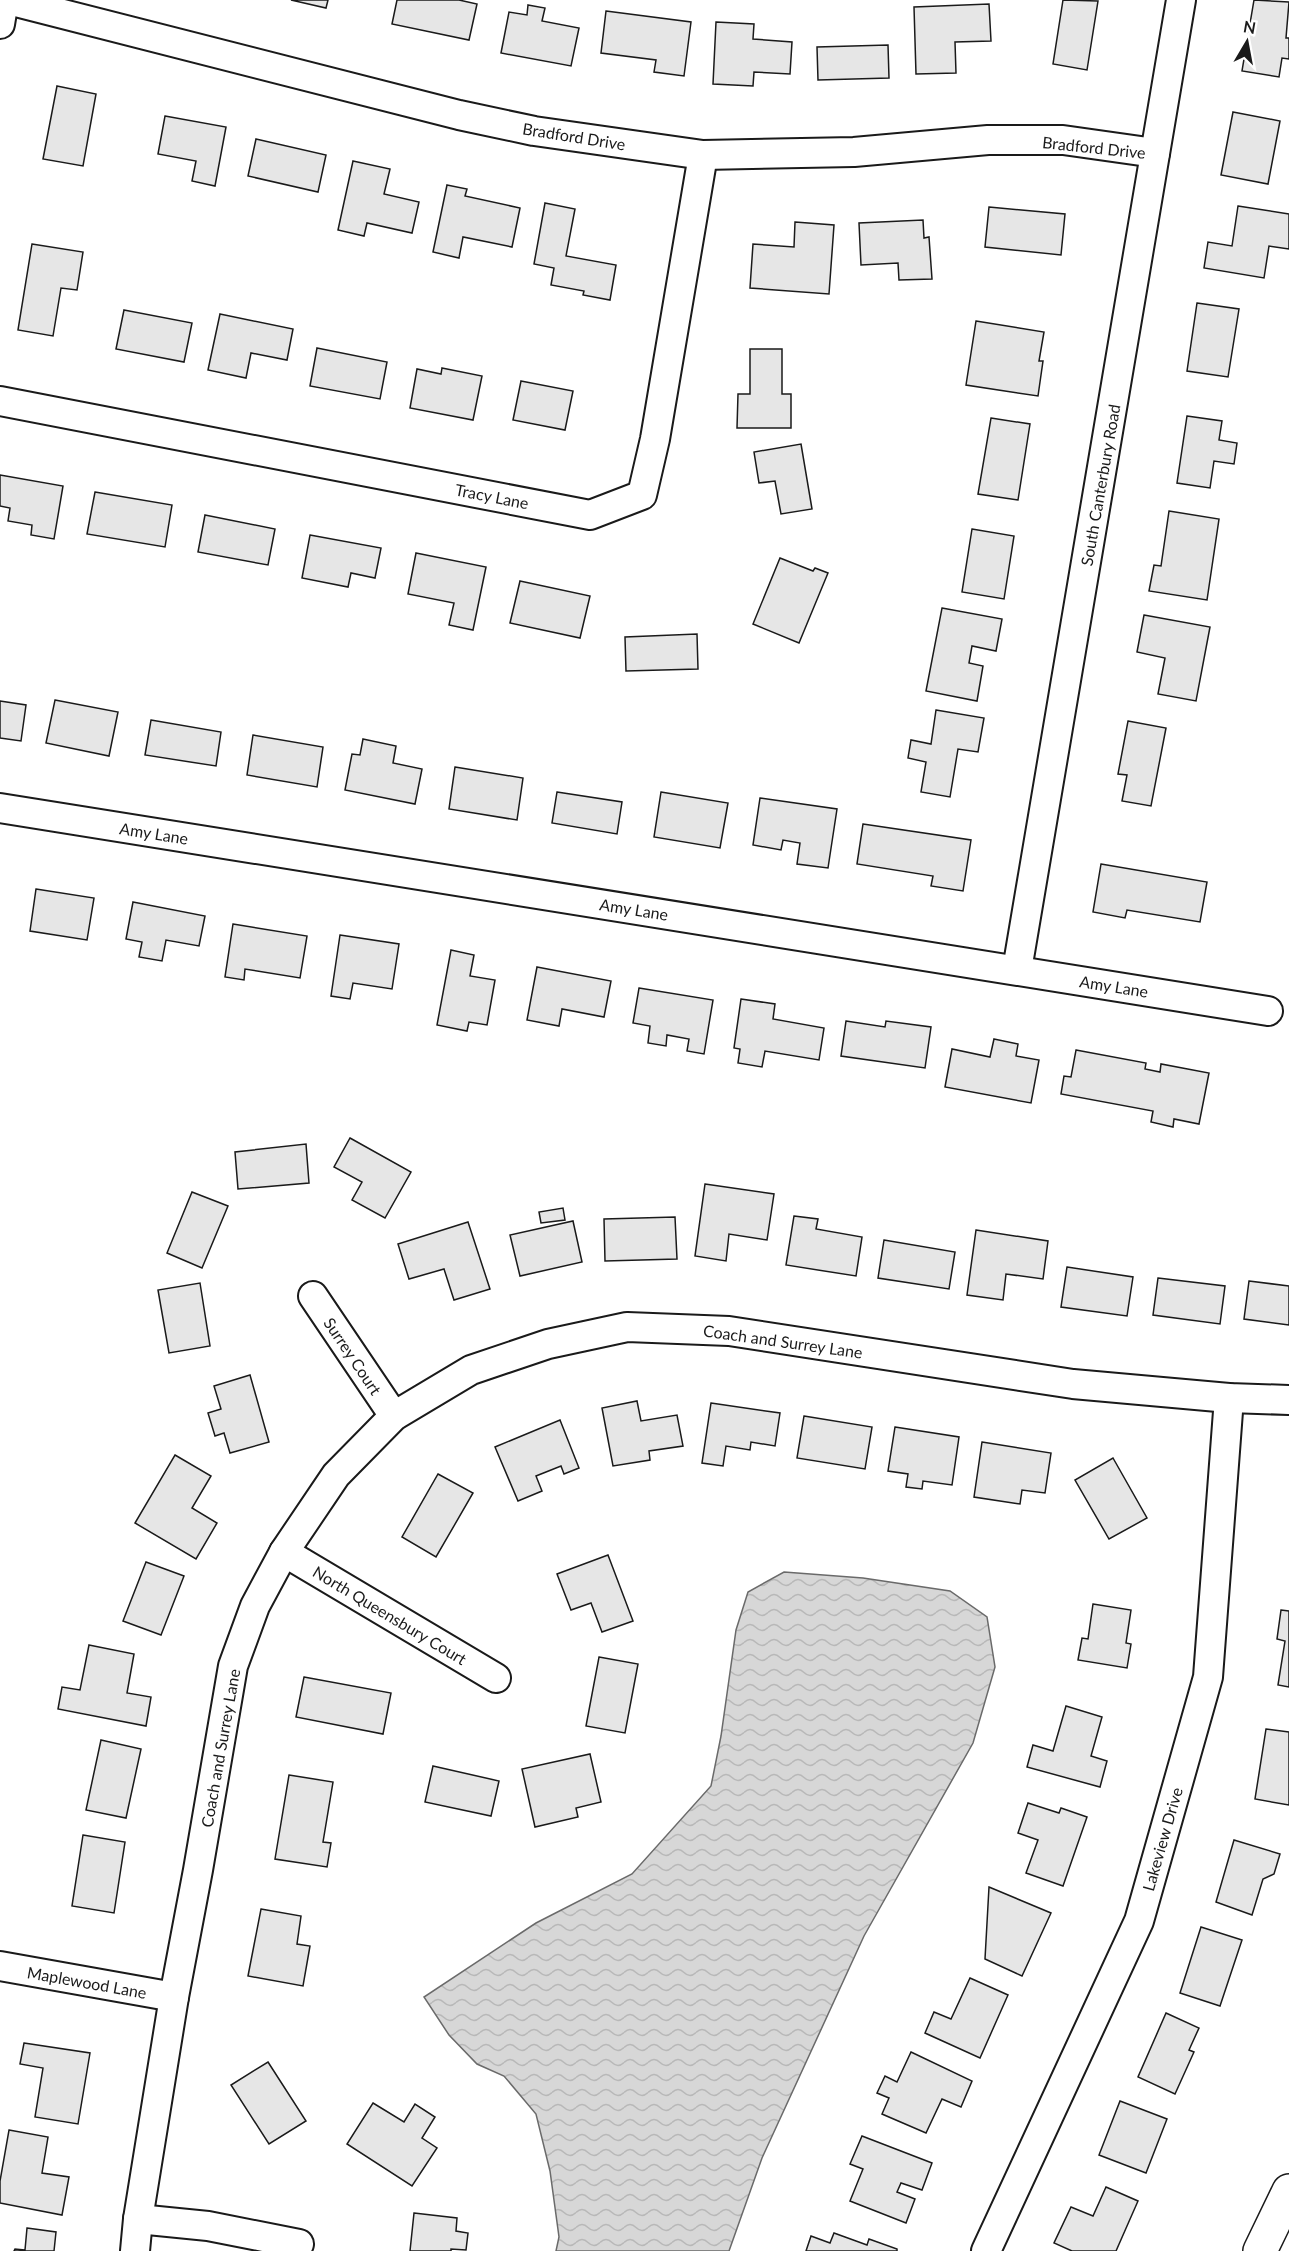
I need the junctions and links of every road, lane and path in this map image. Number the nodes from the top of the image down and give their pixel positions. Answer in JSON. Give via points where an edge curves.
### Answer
{"nodes":[{"id":1,"x":6,"y":0,"type":"edge"},
{"id":2,"x":1181,"y":0,"type":"edge"},
{"id":3,"x":0,"y":24,"type":"edge"},
{"id":4,"x":1155,"y":153,"type":"junction"},
{"id":5,"x":704,"y":155,"type":"junction"},
{"id":6,"x":0,"y":401,"type":"edge"},
{"id":7,"x":0,"y":808,"type":"edge"},
{"id":8,"x":1017,"y":970,"type":"junction"},
{"id":9,"x":1268,"y":1011,"type":"dead end"},
{"id":10,"x":313,"y":1296,"type":"dead end"},
{"id":11,"x":1229,"y":1398,"type":"junction"},
{"id":12,"x":1289,"y":1400,"type":"edge"},
{"id":13,"x":394,"y":1416,"type":"junction"},
{"id":14,"x":284,"y":1552,"type":"junction"},
{"id":15,"x":496,"y":1678,"type":"dead end"},
{"id":16,"x":0,"y":1966,"type":"edge"},
{"id":17,"x":174,"y":1997,"type":"junction"},
{"id":18,"x":1289,"y":2191,"type":"edge"},
{"id":19,"x":138,"y":2219,"type":"junction"},
{"id":20,"x":299,"y":2244,"type":"dead end"},
{"id":21,"x":135,"y":2251,"type":"edge"},
{"id":22,"x":986,"y":2251,"type":"edge"},
{"id":23,"x":1260,"y":2251,"type":"edge"}],
"edges":[{"from":1,"to":3,"type":"street"},
{"from":1,"to":5,"type":"street","name":"Bradford Drive","via":[[459,115],[534,131]]},
{"from":2,"to":4,"type":"street","name":"South Canterbury Road"},
{"from":4,"to":5,"type":"street","name":"Bradford Drive","via":[[1063,140],[988,140],[854,152]]},
{"from":4,"to":8,"type":"street","name":"South Canterbury Road"},
{"from":5,"to":6,"type":"street","name":"Tracy Lane","via":[[642,495],[590,515]]},
{"from":7,"to":8,"type":"street","name":"Amy Lane"},
{"from":8,"to":9,"type":"street","name":"Amy Lane"},
{"from":10,"to":13,"type":"street","name":"Surrey Court"},
{"from":11,"to":12,"type":"street","name":"Coach and Surrey Lane"},
{"from":11,"to":13,"type":"street","name":"Coach and Surrey Lane","via":[[1072,1384],[729,1331],[627,1327],[548,1344],[471,1370]]},
{"from":11,"to":22,"type":"street","name":"Lakeview Drive","via":[[1208,1677],[1139,1921]]},
{"from":13,"to":14,"type":"street","name":"Coach and Surrey Lane","via":[[336,1475]]},
{"from":14,"to":15,"type":"street","name":"North Queensbury Court"},
{"from":14,"to":17,"type":"street","name":"Coach and Surrey Lane","via":[[255,1606],[233,1666]]},
{"from":16,"to":17,"type":"street","name":"Maplewood Lane"},
{"from":17,"to":19,"type":"street","name":"Coach and Surrey Lane"},
{"from":18,"to":23,"type":"main road"},
{"from":19,"to":20,"type":"street","via":[[208,2226]]},
{"from":19,"to":21,"type":"street","name":"Coach and Surrey Lane"}]}
